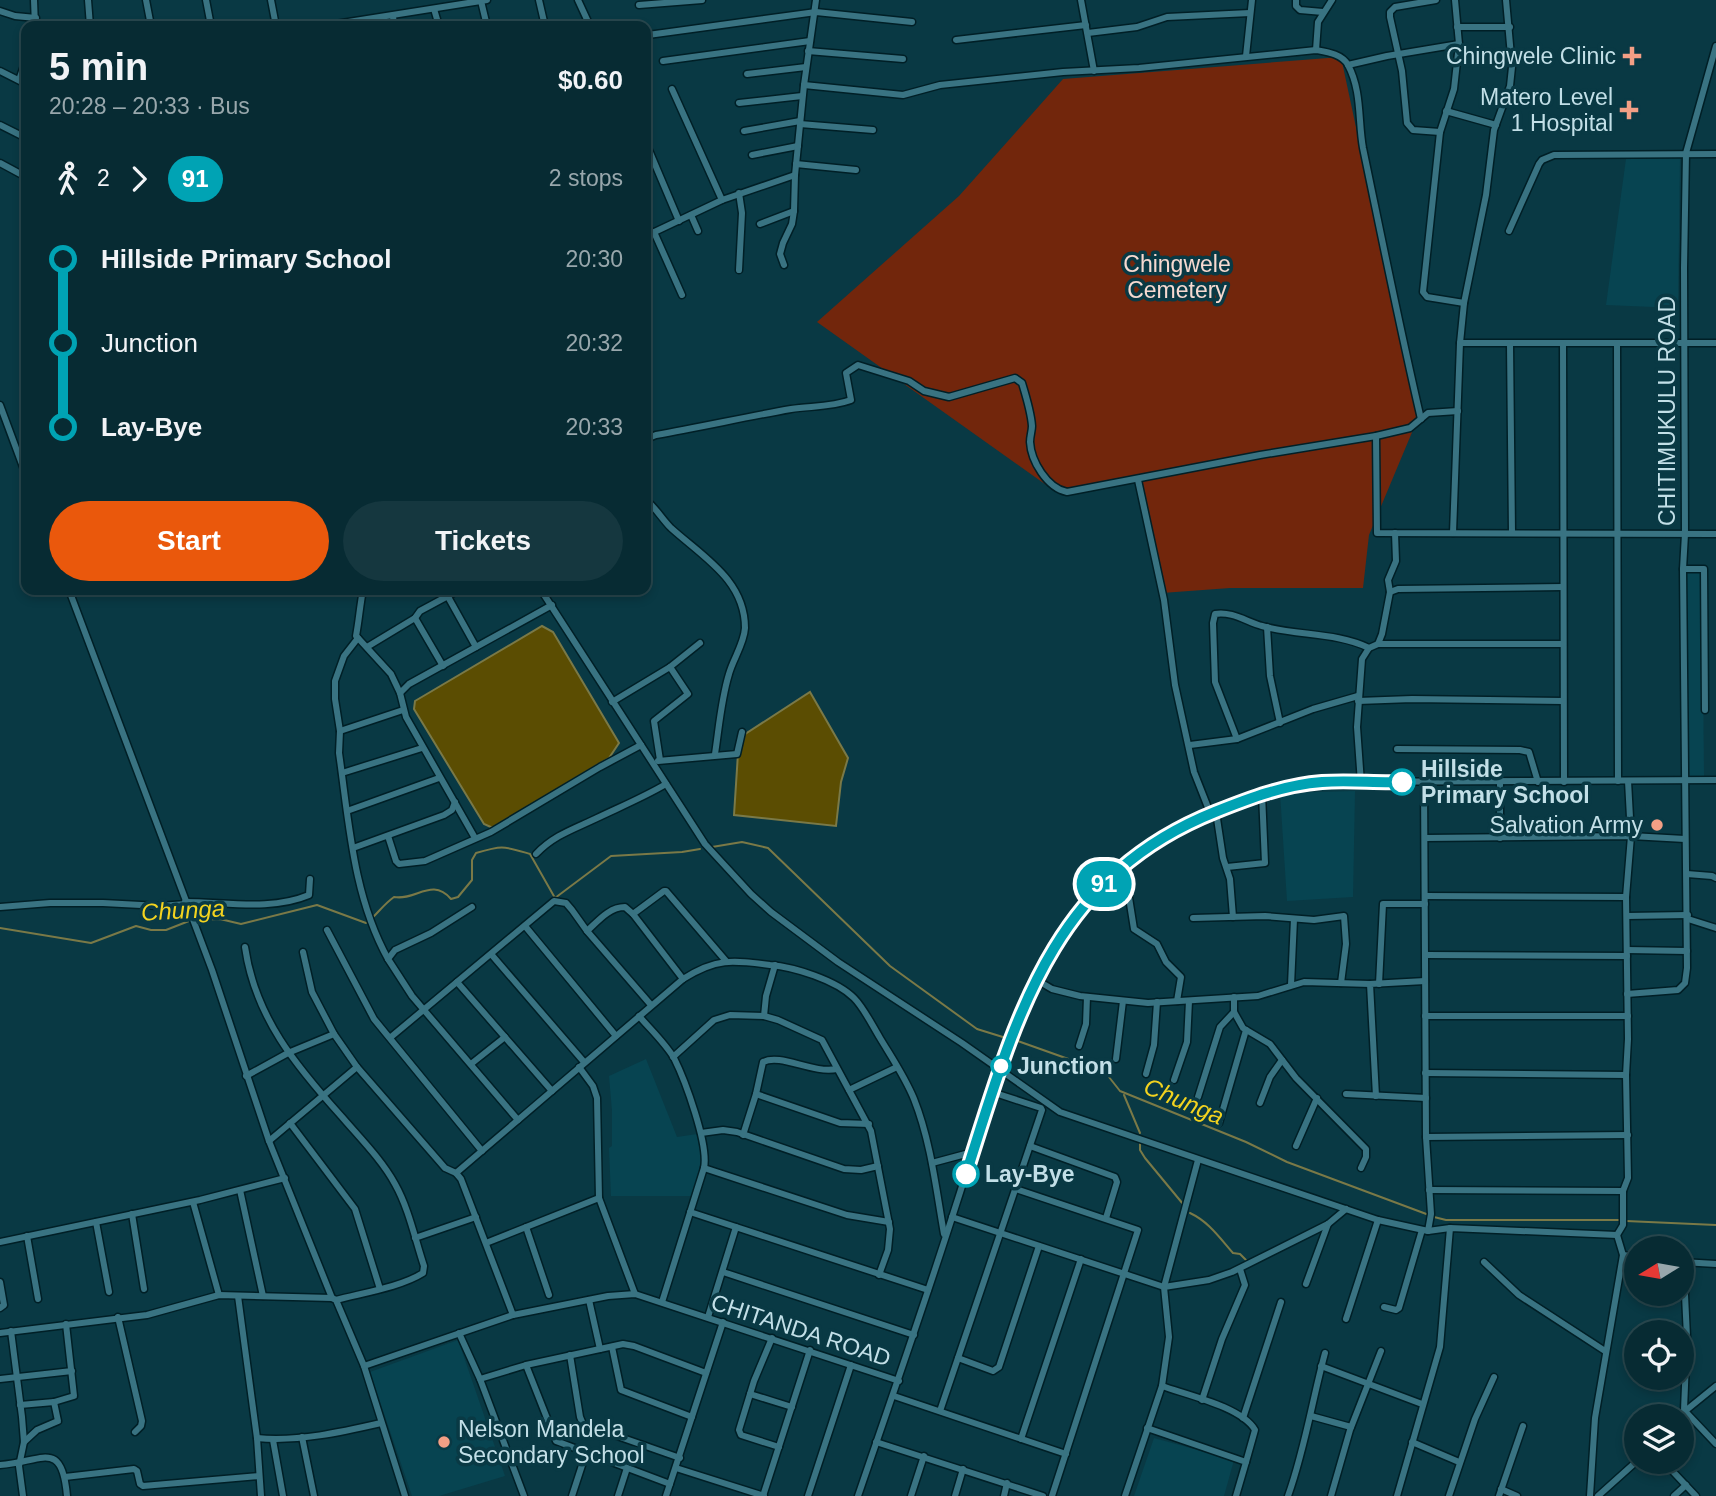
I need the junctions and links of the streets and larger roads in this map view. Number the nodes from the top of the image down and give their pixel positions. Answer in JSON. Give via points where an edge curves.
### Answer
{"nodes":[{"id":1,"x":34,"y":0,"type":"edge"},
{"id":2,"x":88,"y":0,"type":"edge"},
{"id":3,"x":146,"y":0,"type":"edge"},
{"id":4,"x":206,"y":0,"type":"edge"},
{"id":5,"x":272,"y":0,"type":"edge"},
{"id":6,"x":278,"y":0,"type":"edge"},
{"id":7,"x":539,"y":0,"type":"edge"},
{"id":8,"x":578,"y":0,"type":"edge"},
{"id":9,"x":702,"y":0,"type":"edge"},
{"id":10,"x":816,"y":0,"type":"edge"},
{"id":11,"x":1081,"y":0,"type":"edge"},
{"id":12,"x":1252,"y":0,"type":"edge"},
{"id":13,"x":1296,"y":0,"type":"edge"},
{"id":14,"x":1332,"y":0,"type":"edge"},
{"id":15,"x":1436,"y":0,"type":"edge"},
{"id":16,"x":1455,"y":0,"type":"edge"},
{"id":17,"x":1506,"y":0,"type":"edge"},
{"id":18,"x":482,"y":1,"type":"edge"},
{"id":19,"x":639,"y":5,"type":"dead end"},
{"id":20,"x":434,"y":9,"type":"junction"},
{"id":21,"x":0,"y":11,"type":"edge"},
{"id":22,"x":816,"y":12,"type":"junction"},
{"id":23,"x":1323,"y":12,"type":"junction"},
{"id":24,"x":1250,"y":13,"type":"junction"},
{"id":25,"x":393,"y":16,"type":"junction"},
{"id":26,"x":32,"y":21,"type":"edge"},
{"id":27,"x":35,"y":21,"type":"edge"},
{"id":28,"x":90,"y":21,"type":"edge"},
{"id":29,"x":150,"y":21,"type":"edge"},
{"id":30,"x":210,"y":21,"type":"edge"},
{"id":31,"x":275,"y":21,"type":"edge"},
{"id":32,"x":363,"y":21,"type":"edge"},
{"id":33,"x":394,"y":21,"type":"edge"},
{"id":34,"x":438,"y":21,"type":"edge"},
{"id":35,"x":486,"y":21,"type":"edge"},
{"id":36,"x":544,"y":21,"type":"edge"},
{"id":37,"x":588,"y":21,"type":"edge"},
{"id":38,"x":912,"y":22,"type":"dead end"},
{"id":39,"x":1457,"y":27,"type":"junction"},
{"id":40,"x":1510,"y":27,"type":"junction"},
{"id":41,"x":1087,"y":29,"type":"junction"},
{"id":42,"x":651,"y":35,"type":"edge"},
{"id":43,"x":956,"y":40,"type":"dead end"},
{"id":44,"x":810,"y":41,"type":"junction"},
{"id":45,"x":1459,"y":44,"type":"junction"},
{"id":46,"x":1716,"y":46,"type":"edge"},
{"id":47,"x":1316,"y":50,"type":"junction"},
{"id":48,"x":808,"y":51,"type":"junction"},
{"id":49,"x":1399,"y":55,"type":"junction"},
{"id":50,"x":1715,"y":55,"type":"edge"},
{"id":51,"x":1246,"y":56,"type":"junction"},
{"id":52,"x":903,"y":59,"type":"dead end"},
{"id":53,"x":663,"y":61,"type":"dead end"},
{"id":54,"x":1348,"y":65,"type":"junction"},
{"id":55,"x":806,"y":67,"type":"junction"},
{"id":56,"x":0,"y":71,"type":"edge"},
{"id":57,"x":1094,"y":71,"type":"junction"},
{"id":58,"x":747,"y":74,"type":"dead end"},
{"id":59,"x":21,"y":81,"type":"edge"},
{"id":60,"x":804,"y":85,"type":"junction"},
{"id":61,"x":672,"y":89,"type":"dead end"},
{"id":62,"x":802,"y":96,"type":"junction"},
{"id":63,"x":740,"y":103,"type":"dead end"},
{"id":64,"x":1446,"y":111,"type":"junction"},
{"id":65,"x":800,"y":123,"type":"junction"},
{"id":66,"x":0,"y":125,"type":"edge"},
{"id":67,"x":1496,"y":125,"type":"junction"},
{"id":68,"x":873,"y":130,"type":"dead end"},
{"id":69,"x":744,"y":131,"type":"dead end"},
{"id":70,"x":1440,"y":132,"type":"junction"},
{"id":71,"x":21,"y":136,"type":"edge"},
{"id":72,"x":798,"y":146,"type":"junction"},
{"id":73,"x":1686,"y":153,"type":"junction"},
{"id":74,"x":1716,"y":153,"type":"edge"},
{"id":75,"x":651,"y":155,"type":"edge"},
{"id":76,"x":751,"y":155,"type":"dead end"},
{"id":77,"x":0,"y":163,"type":"edge"},
{"id":78,"x":796,"y":164,"type":"junction"},
{"id":79,"x":856,"y":170,"type":"dead end"},
{"id":80,"x":21,"y":174,"type":"edge"},
{"id":81,"x":795,"y":175,"type":"junction"},
{"id":82,"x":739,"y":193,"type":"junction"},
{"id":83,"x":722,"y":200,"type":"junction"},
{"id":84,"x":794,"y":211,"type":"junction"},
{"id":85,"x":691,"y":215,"type":"junction"},
{"id":86,"x":679,"y":221,"type":"junction"},
{"id":87,"x":760,"y":224,"type":"dead end"},
{"id":88,"x":698,"y":231,"type":"dead end"},
{"id":89,"x":1509,"y":231,"type":"dead end"},
{"id":90,"x":654,"y":232,"type":"junction"},
{"id":91,"x":651,"y":234,"type":"edge"},
{"id":92,"x":784,"y":265,"type":"dead end"},
{"id":93,"x":739,"y":270,"type":"dead end"},
{"id":94,"x":682,"y":295,"type":"dead end"},
{"id":95,"x":1464,"y":303,"type":"junction"},
{"id":96,"x":1460,"y":343,"type":"junction"},
{"id":97,"x":1685,"y":343,"type":"junction"},
{"id":98,"x":1716,"y":343,"type":"edge"},
{"id":99,"x":1563,"y":344,"type":"junction"},
{"id":100,"x":1617,"y":344,"type":"junction"},
{"id":101,"x":1510,"y":345,"type":"junction"},
{"id":102,"x":0,"y":405,"type":"edge"},
{"id":103,"x":1458,"y":411,"type":"junction"},
{"id":104,"x":1421,"y":419,"type":"junction"},
{"id":105,"x":1376,"y":436,"type":"junction"},
{"id":106,"x":651,"y":437,"type":"edge"},
{"id":107,"x":21,"y":462,"type":"edge"},
{"id":108,"x":1138,"y":480,"type":"junction"},
{"id":109,"x":651,"y":506,"type":"edge"},
{"id":110,"x":1395,"y":533,"type":"junction"},
{"id":111,"x":1453,"y":533,"type":"junction"},
{"id":112,"x":1512,"y":533,"type":"junction"},
{"id":113,"x":1563,"y":533,"type":"junction"},
{"id":114,"x":1618,"y":533,"type":"junction"},
{"id":115,"x":1685,"y":534,"type":"junction"},
{"id":116,"x":1716,"y":534,"type":"edge"},
{"id":117,"x":1683,"y":569,"type":"junction"},
{"id":118,"x":1563,"y":587,"type":"junction"},
{"id":119,"x":1390,"y":592,"type":"junction"},
{"id":120,"x":71,"y":595,"type":"edge"},
{"id":121,"x":362,"y":595,"type":"edge"},
{"id":122,"x":447,"y":595,"type":"joint"},
{"id":123,"x":545,"y":595,"type":"edge"},
{"id":124,"x":552,"y":605,"type":"junction"},
{"id":125,"x":415,"y":618,"type":"junction"},
{"id":126,"x":1267,"y":627,"type":"junction"},
{"id":127,"x":358,"y":638,"type":"junction"},
{"id":128,"x":700,"y":643,"type":"dead end"},
{"id":129,"x":1378,"y":643,"type":"junction"},
{"id":130,"x":1563,"y":644,"type":"junction"},
{"id":131,"x":367,"y":647,"type":"junction"},
{"id":132,"x":476,"y":647,"type":"junction"},
{"id":133,"x":1369,"y":648,"type":"junction"},
{"id":134,"x":443,"y":667,"type":"junction"},
{"id":135,"x":670,"y":667,"type":"junction"},
{"id":136,"x":400,"y":694,"type":"junction"},
{"id":137,"x":1358,"y":699,"type":"junction"},
{"id":138,"x":1563,"y":701,"type":"junction"},
{"id":139,"x":612,"y":702,"type":"junction"},
{"id":140,"x":402,"y":710,"type":"junction"},
{"id":141,"x":1705,"y":710,"type":"dead end"},
{"id":142,"x":1280,"y":723,"type":"junction"},
{"id":143,"x":340,"y":731,"type":"junction"},
{"id":144,"x":742,"y":732,"type":"dead end"},
{"id":145,"x":1237,"y":739,"type":"junction"},
{"id":146,"x":641,"y":745,"type":"junction"},
{"id":147,"x":1190,"y":745,"type":"junction"},
{"id":148,"x":422,"y":748,"type":"junction"},
{"id":149,"x":1397,"y":749,"type":"dead end"},
{"id":150,"x":715,"y":754,"type":"junction"},
{"id":151,"x":656,"y":761,"type":"junction"},
{"id":152,"x":342,"y":773,"type":"junction"},
{"id":153,"x":439,"y":778,"type":"junction"},
{"id":154,"x":1684,"y":780,"type":"junction"},
{"id":155,"x":1716,"y":780,"type":"edge"},
{"id":156,"x":1424,"y":781,"type":"junction"},
{"id":157,"x":1618,"y":781,"type":"junction"},
{"id":158,"x":1628,"y":781,"type":"junction"},
{"id":159,"x":1500,"y":782,"type":"junction"},
{"id":160,"x":1538,"y":782,"type":"junction"},
{"id":161,"x":1564,"y":782,"type":"junction"},
{"id":162,"x":1362,"y":783,"type":"junction"},
{"id":163,"x":666,"y":784,"type":"junction"},
{"id":164,"x":1262,"y":794,"type":"junction"},
{"id":165,"x":455,"y":802,"type":"junction"},
{"id":166,"x":348,"y":811,"type":"junction"},
{"id":167,"x":1212,"y":811,"type":"junction"},
{"id":168,"x":388,"y":835,"type":"junction"},
{"id":169,"x":1631,"y":836,"type":"junction"},
{"id":170,"x":475,"y":838,"type":"junction"},
{"id":171,"x":1425,"y":838,"type":"junction"},
{"id":172,"x":1500,"y":838,"type":"junction"},
{"id":173,"x":1685,"y":839,"type":"junction"},
{"id":174,"x":353,"y":848,"type":"junction"},
{"id":175,"x":536,"y":854,"type":"dead end"},
{"id":176,"x":1227,"y":867,"type":"junction"},
{"id":177,"x":1118,"y":870,"type":"junction"},
{"id":178,"x":1687,"y":874,"type":"junction"},
{"id":179,"x":1716,"y":878,"type":"edge"},
{"id":180,"x":310,"y":879,"type":"dead end"},
{"id":181,"x":1626,"y":897,"type":"junction"},
{"id":182,"x":1425,"y":900,"type":"junction"},
{"id":183,"x":186,"y":903,"type":"junction"},
{"id":184,"x":0,"y":907,"type":"edge"},
{"id":185,"x":472,"y":907,"type":"dead end"},
{"id":186,"x":633,"y":914,"type":"junction"},
{"id":187,"x":1627,"y":916,"type":"junction"},
{"id":188,"x":1233,"y":917,"type":"junction"},
{"id":189,"x":1688,"y":917,"type":"junction"},
{"id":190,"x":1193,"y":918,"type":"dead end"},
{"id":191,"x":1294,"y":919,"type":"junction"},
{"id":192,"x":525,"y":926,"type":"junction"},
{"id":193,"x":1716,"y":928,"type":"edge"},
{"id":194,"x":327,"y":930,"type":"dead end"},
{"id":195,"x":587,"y":931,"type":"junction"},
{"id":196,"x":245,"y":947,"type":"dead end"},
{"id":197,"x":1688,"y":951,"type":"junction"},
{"id":198,"x":303,"y":952,"type":"dead end"},
{"id":199,"x":1627,"y":953,"type":"junction"},
{"id":200,"x":491,"y":954,"type":"junction"},
{"id":201,"x":1426,"y":955,"type":"junction"},
{"id":202,"x":388,"y":959,"type":"junction"},
{"id":203,"x":726,"y":961,"type":"junction"},
{"id":204,"x":775,"y":965,"type":"junction"},
{"id":205,"x":683,"y":979,"type":"junction"},
{"id":206,"x":1035,"y":979,"type":"junction"},
{"id":207,"x":1425,"y":981,"type":"junction"},
{"id":208,"x":457,"y":982,"type":"junction"},
{"id":209,"x":1341,"y":983,"type":"junction"},
{"id":210,"x":1370,"y":984,"type":"junction"},
{"id":211,"x":1379,"y":984,"type":"junction"},
{"id":212,"x":1291,"y":985,"type":"junction"},
{"id":213,"x":1627,"y":994,"type":"junction"},
{"id":214,"x":1087,"y":997,"type":"junction"},
{"id":215,"x":1234,"y":997,"type":"junction"},
{"id":216,"x":1123,"y":1001,"type":"junction"},
{"id":217,"x":1189,"y":1001,"type":"junction"},
{"id":218,"x":1157,"y":1002,"type":"junction"},
{"id":219,"x":1177,"y":1002,"type":"junction"},
{"id":220,"x":651,"y":1005,"type":"junction"},
{"id":221,"x":425,"y":1009,"type":"junction"},
{"id":222,"x":1234,"y":1013,"type":"junction"},
{"id":223,"x":639,"y":1016,"type":"junction"},
{"id":224,"x":764,"y":1016,"type":"junction"},
{"id":225,"x":1425,"y":1016,"type":"junction"},
{"id":226,"x":1628,"y":1016,"type":"junction"},
{"id":227,"x":1246,"y":1030,"type":"junction"},
{"id":228,"x":334,"y":1034,"type":"junction"},
{"id":229,"x":616,"y":1036,"type":"junction"},
{"id":230,"x":391,"y":1037,"type":"junction"},
{"id":231,"x":505,"y":1037,"type":"junction"},
{"id":232,"x":1079,"y":1046,"type":"dead end"},
{"id":233,"x":288,"y":1053,"type":"junction"},
{"id":234,"x":673,"y":1057,"type":"junction"},
{"id":235,"x":1116,"y":1059,"type":"dead end"},
{"id":236,"x":1282,"y":1060,"type":"junction"},
{"id":237,"x":471,"y":1064,"type":"junction"},
{"id":238,"x":582,"y":1065,"type":"junction"},
{"id":239,"x":357,"y":1067,"type":"junction"},
{"id":240,"x":897,"y":1067,"type":"junction"},
{"id":241,"x":837,"y":1069,"type":"junction"},
{"id":242,"x":999,"y":1071,"type":"junction"},
{"id":243,"x":1425,"y":1073,"type":"junction"},
{"id":244,"x":1146,"y":1074,"type":"dead end"},
{"id":245,"x":1626,"y":1075,"type":"junction"},
{"id":246,"x":246,"y":1076,"type":"junction"},
{"id":247,"x":1174,"y":1080,"type":"dead end"},
{"id":248,"x":849,"y":1090,"type":"junction"},
{"id":249,"x":552,"y":1091,"type":"junction"},
{"id":250,"x":992,"y":1092,"type":"junction"},
{"id":251,"x":322,"y":1094,"type":"junction"},
{"id":252,"x":756,"y":1094,"type":"junction"},
{"id":253,"x":1346,"y":1094,"type":"dead end"},
{"id":254,"x":1376,"y":1096,"type":"junction"},
{"id":255,"x":1198,"y":1097,"type":"dead end"},
{"id":256,"x":1317,"y":1098,"type":"junction"},
{"id":257,"x":1426,"y":1098,"type":"junction"},
{"id":258,"x":1260,"y":1103,"type":"dead end"},
{"id":259,"x":518,"y":1120,"type":"junction"},
{"id":260,"x":290,"y":1123,"type":"junction"},
{"id":261,"x":1219,"y":1123,"type":"dead end"},
{"id":262,"x":869,"y":1124,"type":"junction"},
{"id":263,"x":701,"y":1133,"type":"junction"},
{"id":264,"x":743,"y":1135,"type":"junction"},
{"id":265,"x":1628,"y":1135,"type":"junction"},
{"id":266,"x":1426,"y":1136,"type":"junction"},
{"id":267,"x":269,"y":1141,"type":"junction"},
{"id":268,"x":1030,"y":1146,"type":"junction"},
{"id":269,"x":1296,"y":1146,"type":"dead end"},
{"id":270,"x":482,"y":1151,"type":"junction"},
{"id":271,"x":973,"y":1152,"type":"junction"},
{"id":272,"x":1198,"y":1160,"type":"junction"},
{"id":273,"x":932,"y":1163,"type":"junction"},
{"id":274,"x":878,"y":1166,"type":"junction"},
{"id":275,"x":704,"y":1168,"type":"junction"},
{"id":276,"x":1361,"y":1168,"type":"dead end"},
{"id":277,"x":456,"y":1173,"type":"junction"},
{"id":278,"x":285,"y":1178,"type":"junction"},
{"id":279,"x":1016,"y":1189,"type":"junction"},
{"id":280,"x":240,"y":1190,"type":"junction"},
{"id":281,"x":1429,"y":1190,"type":"junction"},
{"id":282,"x":1623,"y":1191,"type":"junction"},
{"id":283,"x":599,"y":1198,"type":"junction"},
{"id":284,"x":193,"y":1202,"type":"junction"},
{"id":285,"x":1346,"y":1209,"type":"junction"},
{"id":286,"x":690,"y":1212,"type":"junction"},
{"id":287,"x":132,"y":1214,"type":"junction"},
{"id":288,"x":476,"y":1217,"type":"junction"},
{"id":289,"x":952,"y":1217,"type":"junction"},
{"id":290,"x":1106,"y":1218,"type":"junction"},
{"id":291,"x":1378,"y":1220,"type":"junction"},
{"id":292,"x":96,"y":1222,"type":"junction"},
{"id":293,"x":889,"y":1222,"type":"junction"},
{"id":294,"x":1328,"y":1224,"type":"junction"},
{"id":295,"x":526,"y":1227,"type":"junction"},
{"id":296,"x":736,"y":1227,"type":"junction"},
{"id":297,"x":1450,"y":1228,"type":"junction"},
{"id":298,"x":1425,"y":1230,"type":"junction"},
{"id":299,"x":1000,"y":1233,"type":"junction"},
{"id":300,"x":1617,"y":1235,"type":"junction"},
{"id":301,"x":27,"y":1236,"type":"junction"},
{"id":302,"x":944,"y":1236,"type":"junction"},
{"id":303,"x":415,"y":1238,"type":"junction"},
{"id":304,"x":0,"y":1242,"type":"edge"},
{"id":305,"x":486,"y":1243,"type":"junction"},
{"id":306,"x":1039,"y":1246,"type":"junction"},
{"id":307,"x":1623,"y":1255,"type":"joint"},
{"id":308,"x":1081,"y":1259,"type":"junction"},
{"id":309,"x":1484,"y":1262,"type":"dead end"},
{"id":310,"x":1694,"y":1263,"type":"edge"},
{"id":311,"x":1716,"y":1264,"type":"edge"},
{"id":312,"x":1240,"y":1269,"type":"junction"},
{"id":313,"x":723,"y":1272,"type":"junction"},
{"id":314,"x":879,"y":1275,"type":"junction"},
{"id":315,"x":1124,"y":1276,"type":"junction"},
{"id":316,"x":0,"y":1282,"type":"edge"},
{"id":317,"x":1306,"y":1284,"type":"dead end"},
{"id":318,"x":1164,"y":1287,"type":"junction"},
{"id":319,"x":144,"y":1289,"type":"dead end"},
{"id":320,"x":380,"y":1289,"type":"junction"},
{"id":321,"x":928,"y":1290,"type":"junction"},
{"id":322,"x":109,"y":1292,"type":"dead end"},
{"id":323,"x":635,"y":1294,"type":"junction"},
{"id":324,"x":219,"y":1295,"type":"junction"},
{"id":325,"x":549,"y":1295,"type":"dead end"},
{"id":326,"x":238,"y":1296,"type":"junction"},
{"id":327,"x":263,"y":1296,"type":"junction"},
{"id":328,"x":38,"y":1299,"type":"dead end"},
{"id":329,"x":334,"y":1299,"type":"junction"},
{"id":330,"x":589,"y":1300,"type":"junction"},
{"id":331,"x":662,"y":1302,"type":"junction"},
{"id":332,"x":1281,"y":1302,"type":"dead end"},
{"id":333,"x":1685,"y":1306,"type":"edge"},
{"id":334,"x":1384,"y":1307,"type":"dead end"},
{"id":335,"x":0,"y":1308,"type":"edge"},
{"id":336,"x":513,"y":1315,"type":"junction"},
{"id":337,"x":118,"y":1317,"type":"junction"},
{"id":338,"x":708,"y":1317,"type":"junction"},
{"id":339,"x":1346,"y":1319,"type":"dead end"},
{"id":340,"x":723,"y":1322,"type":"junction"},
{"id":341,"x":66,"y":1324,"type":"junction"},
{"id":342,"x":11,"y":1331,"type":"junction"},
{"id":343,"x":0,"y":1333,"type":"edge"},
{"id":344,"x":459,"y":1333,"type":"junction"},
{"id":345,"x":914,"y":1335,"type":"junction"},
{"id":346,"x":772,"y":1338,"type":"junction"},
{"id":347,"x":612,"y":1348,"type":"junction"},
{"id":348,"x":600,"y":1349,"type":"junction"},
{"id":349,"x":810,"y":1350,"type":"junction"},
{"id":350,"x":1381,"y":1351,"type":"dead end"},
{"id":351,"x":1605,"y":1352,"type":"junction"},
{"id":352,"x":1325,"y":1353,"type":"dead end"},
{"id":353,"x":570,"y":1355,"type":"junction"},
{"id":354,"x":958,"y":1358,"type":"junction"},
{"id":355,"x":851,"y":1364,"type":"junction"},
{"id":356,"x":526,"y":1365,"type":"junction"},
{"id":357,"x":364,"y":1366,"type":"junction"},
{"id":358,"x":1321,"y":1366,"type":"junction"},
{"id":359,"x":72,"y":1371,"type":"junction"},
{"id":360,"x":706,"y":1373,"type":"junction"},
{"id":361,"x":17,"y":1377,"type":"junction"},
{"id":362,"x":1494,"y":1377,"type":"dead end"},
{"id":363,"x":480,"y":1378,"type":"junction"},
{"id":364,"x":0,"y":1379,"type":"edge"},
{"id":365,"x":898,"y":1381,"type":"junction"},
{"id":366,"x":1368,"y":1384,"type":"junction"},
{"id":367,"x":1162,"y":1386,"type":"junction"},
{"id":368,"x":1716,"y":1386,"type":"edge"},
{"id":369,"x":750,"y":1394,"type":"junction"},
{"id":370,"x":894,"y":1396,"type":"junction"},
{"id":371,"x":1202,"y":1400,"type":"junction"},
{"id":372,"x":54,"y":1402,"type":"junction"},
{"id":373,"x":1422,"y":1404,"type":"junction"},
{"id":374,"x":1682,"y":1404,"type":"edge"},
{"id":375,"x":1693,"y":1404,"type":"edge"},
{"id":376,"x":20,"y":1405,"type":"junction"},
{"id":377,"x":792,"y":1407,"type":"junction"},
{"id":378,"x":940,"y":1410,"type":"junction"},
{"id":379,"x":1311,"y":1416,"type":"junction"},
{"id":380,"x":692,"y":1417,"type":"junction"},
{"id":381,"x":1243,"y":1418,"type":"junction"},
{"id":382,"x":382,"y":1423,"type":"junction"},
{"id":383,"x":1694,"y":1425,"type":"edge"},
{"id":384,"x":1523,"y":1426,"type":"dead end"},
{"id":385,"x":1352,"y":1427,"type":"junction"},
{"id":386,"x":1147,"y":1428,"type":"junction"},
{"id":387,"x":135,"y":1432,"type":"dead end"},
{"id":388,"x":302,"y":1437,"type":"junction"},
{"id":389,"x":257,"y":1438,"type":"junction"},
{"id":390,"x":1021,"y":1439,"type":"junction"},
{"id":391,"x":273,"y":1440,"type":"junction"},
{"id":392,"x":24,"y":1441,"type":"junction"},
{"id":393,"x":876,"y":1442,"type":"junction"},
{"id":394,"x":1412,"y":1442,"type":"junction"},
{"id":395,"x":1716,"y":1444,"type":"edge"},
{"id":396,"x":779,"y":1447,"type":"junction"},
{"id":397,"x":586,"y":1453,"type":"junction"},
{"id":398,"x":1066,"y":1454,"type":"junction"},
{"id":399,"x":924,"y":1456,"type":"junction"},
{"id":400,"x":680,"y":1458,"type":"junction"},
{"id":401,"x":1246,"y":1462,"type":"junction"},
{"id":402,"x":1460,"y":1462,"type":"junction"},
{"id":403,"x":19,"y":1463,"type":"junction"},
{"id":404,"x":0,"y":1465,"type":"edge"},
{"id":405,"x":627,"y":1468,"type":"junction"},
{"id":406,"x":676,"y":1468,"type":"junction"},
{"id":407,"x":963,"y":1469,"type":"junction"},
{"id":408,"x":1624,"y":1473,"type":"edge"},
{"id":409,"x":1675,"y":1474,"type":"edge"},
{"id":410,"x":259,"y":1476,"type":"junction"},
{"id":411,"x":65,"y":1477,"type":"junction"},
{"id":412,"x":1007,"y":1483,"type":"junction"},
{"id":413,"x":670,"y":1484,"type":"junction"},
{"id":414,"x":1686,"y":1485,"type":"junction"},
{"id":415,"x":1500,"y":1492,"type":"edge"},
{"id":416,"x":23,"y":1496,"type":"edge"},
{"id":417,"x":67,"y":1496,"type":"edge"},
{"id":418,"x":261,"y":1496,"type":"edge"},
{"id":419,"x":283,"y":1496,"type":"edge"},
{"id":420,"x":314,"y":1496,"type":"edge"},
{"id":421,"x":405,"y":1496,"type":"edge"},
{"id":422,"x":524,"y":1496,"type":"edge"},
{"id":423,"x":572,"y":1496,"type":"edge"},
{"id":424,"x":618,"y":1496,"type":"edge"},
{"id":425,"x":666,"y":1496,"type":"edge"},
{"id":426,"x":764,"y":1496,"type":"edge"},
{"id":427,"x":807,"y":1496,"type":"edge"},
{"id":428,"x":858,"y":1496,"type":"edge"},
{"id":429,"x":911,"y":1496,"type":"edge"},
{"id":430,"x":955,"y":1496,"type":"edge"},
{"id":431,"x":1004,"y":1496,"type":"edge"},
{"id":432,"x":1043,"y":1496,"type":"edge"},
{"id":433,"x":1052,"y":1496,"type":"edge"},
{"id":434,"x":1125,"y":1496,"type":"edge"},
{"id":435,"x":1236,"y":1496,"type":"edge"},
{"id":436,"x":1288,"y":1496,"type":"edge"},
{"id":437,"x":1331,"y":1496,"type":"edge"},
{"id":438,"x":1396,"y":1496,"type":"edge"},
{"id":439,"x":1449,"y":1496,"type":"edge"},
{"id":440,"x":1517,"y":1496,"type":"edge"},
{"id":441,"x":1590,"y":1496,"type":"edge"},
{"id":442,"x":1598,"y":1496,"type":"edge"},
{"id":443,"x":1674,"y":1496,"type":"edge"},
{"id":444,"x":1696,"y":1496,"type":"edge"}],
"edges":[{"from":1,"to":27,"type":"street"},
{"from":2,"to":28,"type":"street"},
{"from":3,"to":29,"type":"street"},
{"from":4,"to":30,"type":"street"},
{"from":5,"to":6,"type":"street"},
{"from":5,"to":31,"type":"street"},
{"from":7,"to":36,"type":"street"},
{"from":8,"to":37,"type":"street"},
{"from":9,"to":19,"type":"street"},
{"from":10,"to":22,"type":"street"},
{"from":11,"to":41,"type":"street"},
{"from":12,"to":24,"type":"street"},
{"from":13,"to":23,"type":"street","via":[[1300,10]]},
{"from":14,"to":23,"type":"street"},
{"from":15,"to":49,"type":"street","via":[[1395,7],[1390,12]]},
{"from":16,"to":39,"type":"street"},
{"from":17,"to":40,"type":"street"},
{"from":18,"to":20,"type":"street"},
{"from":18,"to":35,"type":"street"},
{"from":20,"to":25,"type":"street"},
{"from":20,"to":34,"type":"street"},
{"from":21,"to":26,"type":"street"},
{"from":22,"to":38,"type":"street"},
{"from":22,"to":42,"type":"street"},
{"from":22,"to":44,"type":"street"},
{"from":23,"to":47,"type":"street"},
{"from":24,"to":41,"type":"street","via":[[1167,17],[1137,27]]},
{"from":24,"to":51,"type":"street"},
{"from":25,"to":32,"type":"street"},
{"from":25,"to":33,"type":"street"},
{"from":39,"to":40,"type":"street"},
{"from":39,"to":45,"type":"street"},
{"from":40,"to":67,"type":"street","via":[[1513,67]]},
{"from":41,"to":43,"type":"street"},
{"from":41,"to":57,"type":"street"},
{"from":44,"to":48,"type":"street"},
{"from":44,"to":53,"type":"street"},
{"from":45,"to":49,"type":"street"},
{"from":45,"to":64,"type":"street","via":[[1454,89]]},
{"from":46,"to":50,"type":"street","name":"CHITIMUKULU ROAD"},
{"from":47,"to":51,"type":"street"},
{"from":47,"to":54,"type":"street","via":[[1335,54]]},
{"from":48,"to":52,"type":"street"},
{"from":48,"to":55,"type":"street"},
{"from":49,"to":54,"type":"street"},
{"from":49,"to":70,"type":"street","via":[[1409,127]]},
{"from":50,"to":73,"type":"street","name":"CHITIMUKULU ROAD"},
{"from":51,"to":57,"type":"street"},
{"from":54,"to":104,"type":"street","via":[[1358,94],[1361,140]]},
{"from":55,"to":58,"type":"street"},
{"from":55,"to":60,"type":"street"},
{"from":56,"to":59,"type":"street"},
{"from":57,"to":60,"type":"street","via":[[940,85],[903,95]]},
{"from":60,"to":62,"type":"street"},
{"from":61,"to":83,"type":"street"},
{"from":62,"to":63,"type":"street"},
{"from":62,"to":65,"type":"street"},
{"from":64,"to":67,"type":"street"},
{"from":64,"to":70,"type":"street"},
{"from":65,"to":68,"type":"street"},
{"from":65,"to":69,"type":"street"},
{"from":65,"to":72,"type":"street"},
{"from":66,"to":71,"type":"street"},
{"from":67,"to":95,"type":"street"},
{"from":70,"to":95,"type":"street","via":[[1423,292],[1427,297]]},
{"from":72,"to":76,"type":"street"},
{"from":72,"to":78,"type":"street"},
{"from":73,"to":74,"type":"street"},
{"from":73,"to":89,"type":"street","via":[[1548,157],[1535,171]]},
{"from":73,"to":97,"type":"street","name":"CHITIMUKULU ROAD"},
{"from":75,"to":86,"type":"street"},
{"from":77,"to":80,"type":"street"},
{"from":78,"to":79,"type":"street"},
{"from":78,"to":81,"type":"street"},
{"from":81,"to":82,"type":"street"},
{"from":81,"to":84,"type":"street"},
{"from":82,"to":83,"type":"street"},
{"from":82,"to":93,"type":"street"},
{"from":83,"to":85,"type":"street"},
{"from":84,"to":87,"type":"street"},
{"from":84,"to":92,"type":"street","via":[[780,254]]},
{"from":85,"to":86,"type":"street"},
{"from":85,"to":88,"type":"street"},
{"from":86,"to":90,"type":"street"},
{"from":90,"to":91,"type":"street"},
{"from":90,"to":94,"type":"street"},
{"from":95,"to":96,"type":"street"},
{"from":96,"to":101,"type":"street"},
{"from":96,"to":103,"type":"street"},
{"from":97,"to":98,"type":"street"},
{"from":97,"to":100,"type":"street"},
{"from":97,"to":115,"type":"street","name":"CHITIMUKULU ROAD"},
{"from":99,"to":100,"type":"street"},
{"from":99,"to":101,"type":"street"},
{"from":99,"to":113,"type":"street"},
{"from":100,"to":114,"type":"street"},
{"from":101,"to":112,"type":"street"},
{"from":102,"to":107,"type":"street"},
{"from":103,"to":104,"type":"street","via":[[1428,413]]},
{"from":103,"to":111,"type":"street"},
{"from":104,"to":105,"type":"street","via":[[1410,428]]},
{"from":105,"to":108,"type":"street","via":[[1259,454]]},
{"from":105,"to":110,"type":"street","via":[[1377,533]]},
{"from":106,"to":108,"type":"street","via":[[841,404],[850,400],[846,373],[858,365],[949,397],[1015,378],[1022,383],[1031,422],[1032,452],[1044,475],[1057,487],[1067,492]]},
{"from":108,"to":147,"type":"street"},
{"from":109,"to":150,"type":"street","via":[[719,567],[739,595],[745,627],[728,676]]},
{"from":110,"to":111,"type":"street"},
{"from":110,"to":119,"type":"street"},
{"from":111,"to":112,"type":"street"},
{"from":112,"to":113,"type":"street"},
{"from":113,"to":114,"type":"street"},
{"from":113,"to":118,"type":"street"},
{"from":114,"to":115,"type":"street"},
{"from":114,"to":157,"type":"street"},
{"from":115,"to":116,"type":"street"},
{"from":115,"to":117,"type":"street","name":"CHITIMUKULU ROAD"},
{"from":117,"to":141,"type":"street","via":[[1704,569]]},
{"from":117,"to":154,"type":"street","name":"CHITIMUKULU ROAD"},
{"from":118,"to":119,"type":"street"},
{"from":118,"to":130,"type":"street"},
{"from":119,"to":129,"type":"street"},
{"from":120,"to":183,"type":"street"},
{"from":121,"to":127,"type":"street"},
{"from":122,"to":125,"type":"street"},
{"from":122,"to":132,"type":"street"},
{"from":123,"to":124,"type":"street"},
{"from":124,"to":132,"type":"street"},
{"from":124,"to":139,"type":"street"},
{"from":125,"to":131,"type":"street"},
{"from":125,"to":134,"type":"street"},
{"from":126,"to":133,"type":"street"},
{"from":126,"to":142,"type":"street","via":[[1267,659]]},
{"from":126,"to":145,"type":"street","via":[[1229,614],[1213,616],[1215,682]]},
{"from":127,"to":131,"type":"street"},
{"from":127,"to":143,"type":"street","via":[[344,656],[335,681]]},
{"from":128,"to":135,"type":"street"},
{"from":129,"to":130,"type":"street"},
{"from":129,"to":133,"type":"street"},
{"from":130,"to":138,"type":"street"},
{"from":131,"to":136,"type":"street","via":[[385,665]]},
{"from":132,"to":134,"type":"street"},
{"from":133,"to":137,"type":"street","via":[[1362,659]]},
{"from":134,"to":136,"type":"street","via":[[409,684]]},
{"from":135,"to":139,"type":"street"},
{"from":135,"to":151,"type":"street","via":[[688,694],[654,721]]},
{"from":136,"to":140,"type":"street"},
{"from":137,"to":138,"type":"street"},
{"from":137,"to":142,"type":"street","via":[[1321,706]]},
{"from":137,"to":162,"type":"street"},
{"from":138,"to":161,"type":"street"},
{"from":139,"to":146,"type":"street"},
{"from":140,"to":143,"type":"street"},
{"from":140,"to":148,"type":"street"},
{"from":142,"to":145,"type":"street"},
{"from":143,"to":152,"type":"street"},
{"from":144,"to":150,"type":"street","via":[[737,754]]},
{"from":145,"to":147,"type":"street"},
{"from":146,"to":151,"type":"street"},
{"from":146,"to":170,"type":"street"},
{"from":147,"to":167,"type":"street","via":[[1194,772]]},
{"from":148,"to":152,"type":"street"},
{"from":148,"to":153,"type":"street"},
{"from":149,"to":160,"type":"street","via":[[1529,752]]},
{"from":150,"to":151,"type":"street"},
{"from":151,"to":163,"type":"street"},
{"from":152,"to":166,"type":"street"},
{"from":153,"to":165,"type":"street"},
{"from":153,"to":166,"type":"street"},
{"from":154,"to":155,"type":"street","name":"CHITANDA ROAD"},
{"from":154,"to":158,"type":"street","name":"CHITANDA ROAD"},
{"from":154,"to":173,"type":"street","name":"CHITIMUKULU ROAD"},
{"from":156,"to":159,"type":"street","name":"CHITANDA ROAD"},
{"from":156,"to":162,"type":"street","name":"CHITANDA ROAD"},
{"from":156,"to":171,"type":"street"},
{"from":157,"to":158,"type":"street","name":"CHITANDA ROAD"},
{"from":157,"to":161,"type":"street","name":"CHITANDA ROAD"},
{"from":158,"to":169,"type":"street"},
{"from":159,"to":160,"type":"street","name":"CHITANDA ROAD"},
{"from":159,"to":172,"type":"street"},
{"from":160,"to":161,"type":"street","name":"CHITANDA ROAD"},
{"from":162,"to":164,"type":"street","name":"CHITANDA ROAD","via":[[1323,782]]},
{"from":163,"to":175,"type":"street","via":[[571,828]]},
{"from":163,"to":242,"type":"street","via":[[705,844],[763,905]]},
{"from":164,"to":167,"type":"street","name":"CHITANDA ROAD"},
{"from":164,"to":176,"type":"street","via":[[1265,863]]},
{"from":165,"to":168,"type":"street","via":[[444,814]]},
{"from":165,"to":170,"type":"street"},
{"from":166,"to":174,"type":"street"},
{"from":167,"to":176,"type":"street"},
{"from":167,"to":177,"type":"street","name":"CHITANDA ROAD","via":[[1157,841]]},
{"from":168,"to":170,"type":"street","via":[[396,861],[403,865],[425,861]]},
{"from":168,"to":174,"type":"street"},
{"from":169,"to":172,"type":"street"},
{"from":169,"to":173,"type":"street"},
{"from":169,"to":181,"type":"street"},
{"from":171,"to":172,"type":"street"},
{"from":171,"to":182,"type":"street"},
{"from":173,"to":178,"type":"street","name":"CHITIMUKULU ROAD"},
{"from":174,"to":202,"type":"street","via":[[366,910]]},
{"from":176,"to":188,"type":"street"},
{"from":177,"to":206,"type":"street","name":"CHITANDA ROAD","via":[[1084,906]]},
{"from":177,"to":219,"type":"street","via":[[1127,885],[1135,929],[1157,944],[1166,962],[1181,976]]},
{"from":178,"to":179,"type":"street"},
{"from":178,"to":189,"type":"street","name":"CHITIMUKULU ROAD"},
{"from":180,"to":183,"type":"street","via":[[309,895],[293,902]]},
{"from":181,"to":182,"type":"street"},
{"from":181,"to":187,"type":"street"},
{"from":182,"to":201,"type":"street"},
{"from":182,"to":211,"type":"street","via":[[1383,904]]},
{"from":183,"to":184,"type":"street"},
{"from":183,"to":246,"type":"street"},
{"from":185,"to":202,"type":"street"},
{"from":186,"to":195,"type":"street","via":[[625,907],[617,908]]},
{"from":186,"to":203,"type":"street","via":[[666,891]]},
{"from":186,"to":205,"type":"street"},
{"from":187,"to":189,"type":"street"},
{"from":187,"to":199,"type":"street"},
{"from":188,"to":190,"type":"street"},
{"from":188,"to":191,"type":"street"},
{"from":189,"to":193,"type":"street"},
{"from":189,"to":197,"type":"street","name":"CHITIMUKULU ROAD"},
{"from":191,"to":209,"type":"street","via":[[1345,916]]},
{"from":191,"to":212,"type":"street"},
{"from":192,"to":195,"type":"street","via":[[560,901]]},
{"from":192,"to":200,"type":"street"},
{"from":192,"to":229,"type":"street"},
{"from":194,"to":230,"type":"street","via":[[368,1010]]},
{"from":195,"to":220,"type":"street"},
{"from":196,"to":233,"type":"street","via":[[257,996]]},
{"from":197,"to":199,"type":"street"},
{"from":197,"to":213,"type":"street","name":"CHITIMUKULU ROAD","via":[[1682,988]]},
{"from":198,"to":228,"type":"street","via":[[312,992]]},
{"from":199,"to":201,"type":"street"},
{"from":199,"to":213,"type":"street"},
{"from":200,"to":208,"type":"street"},
{"from":200,"to":238,"type":"street"},
{"from":201,"to":207,"type":"street"},
{"from":202,"to":221,"type":"street"},
{"from":203,"to":204,"type":"street"},
{"from":203,"to":205,"type":"street","via":[[706,965]]},
{"from":204,"to":224,"type":"street"},
{"from":204,"to":240,"type":"street","via":[[814,976],[853,997]]},
{"from":205,"to":220,"type":"street"},
{"from":206,"to":214,"type":"street","via":[[1052,989]]},
{"from":206,"to":242,"type":"street","name":"CHITANDA ROAD"},
{"from":207,"to":211,"type":"street"},
{"from":207,"to":225,"type":"street"},
{"from":208,"to":221,"type":"street"},
{"from":208,"to":231,"type":"street"},
{"from":209,"to":210,"type":"street"},
{"from":209,"to":212,"type":"street"},
{"from":210,"to":211,"type":"street"},
{"from":210,"to":254,"type":"street"},
{"from":212,"to":215,"type":"street","via":[[1258,996]]},
{"from":213,"to":226,"type":"street"},
{"from":214,"to":216,"type":"street"},
{"from":214,"to":232,"type":"street"},
{"from":215,"to":217,"type":"street"},
{"from":215,"to":222,"type":"street"},
{"from":216,"to":218,"type":"street"},
{"from":216,"to":235,"type":"street"},
{"from":217,"to":219,"type":"street"},
{"from":217,"to":247,"type":"street","via":[[1187,1041]]},
{"from":218,"to":219,"type":"street"},
{"from":218,"to":244,"type":"street","via":[[1154,1045]]},
{"from":220,"to":223,"type":"street"},
{"from":221,"to":230,"type":"street"},
{"from":221,"to":237,"type":"street"},
{"from":222,"to":227,"type":"street"},
{"from":222,"to":255,"type":"street","via":[[1220,1027]]},
{"from":223,"to":229,"type":"street"},
{"from":223,"to":234,"type":"street"},
{"from":224,"to":234,"type":"street","via":[[719,1017]]},
{"from":224,"to":241,"type":"street","via":[[822,1040]]},
{"from":225,"to":226,"type":"street"},
{"from":225,"to":243,"type":"street"},
{"from":226,"to":245,"type":"street"},
{"from":227,"to":236,"type":"street","via":[[1270,1044]]},
{"from":227,"to":261,"type":"street"},
{"from":228,"to":233,"type":"street"},
{"from":228,"to":239,"type":"street"},
{"from":229,"to":238,"type":"street"},
{"from":230,"to":270,"type":"street"},
{"from":231,"to":237,"type":"street"},
{"from":231,"to":249,"type":"street"},
{"from":233,"to":246,"type":"street"},
{"from":233,"to":251,"type":"street"},
{"from":234,"to":263,"type":"street"},
{"from":236,"to":256,"type":"street"},
{"from":236,"to":258,"type":"street"},
{"from":237,"to":259,"type":"street"},
{"from":238,"to":249,"type":"street"},
{"from":238,"to":283,"type":"street","via":[[597,1098]]},
{"from":239,"to":251,"type":"street"},
{"from":239,"to":277,"type":"street","via":[[445,1168]]},
{"from":240,"to":248,"type":"street"},
{"from":240,"to":273,"type":"street","via":[[914,1099]]},
{"from":241,"to":248,"type":"street"},
{"from":241,"to":252,"type":"street","via":[[821,1070],[772,1058],[761,1063]]},
{"from":242,"to":250,"type":"street","name":"CHITANDA ROAD"},
{"from":242,"to":272,"type":"street","via":[[1060,1112]]},
{"from":243,"to":245,"type":"street"},
{"from":243,"to":257,"type":"street"},
{"from":245,"to":265,"type":"street"},
{"from":246,"to":267,"type":"street"},
{"from":248,"to":262,"type":"street"},
{"from":249,"to":259,"type":"street"},
{"from":250,"to":268,"type":"street","via":[[1042,1109]]},
{"from":250,"to":271,"type":"street","name":"CHITANDA ROAD"},
{"from":251,"to":260,"type":"street"},
{"from":251,"to":303,"type":"street","via":[[395,1183]]},
{"from":252,"to":262,"type":"street","via":[[841,1123]]},
{"from":252,"to":264,"type":"street"},
{"from":253,"to":254,"type":"street"},
{"from":254,"to":257,"type":"street"},
{"from":256,"to":269,"type":"street"},
{"from":256,"to":276,"type":"street","via":[[1366,1149]]},
{"from":257,"to":266,"type":"street"},
{"from":259,"to":270,"type":"street"},
{"from":260,"to":267,"type":"street"},
{"from":260,"to":320,"type":"street","via":[[355,1209]]},
{"from":262,"to":274,"type":"street"},
{"from":263,"to":264,"type":"street","via":[[723,1130]]},
{"from":263,"to":275,"type":"street"},
{"from":264,"to":274,"type":"street","via":[[844,1169]]},
{"from":265,"to":266,"type":"street"},
{"from":265,"to":282,"type":"street","via":[[1628,1178]]},
{"from":266,"to":281,"type":"street"},
{"from":267,"to":278,"type":"street"},
{"from":268,"to":279,"type":"street"},
{"from":268,"to":290,"type":"street","via":[[1115,1177]]},
{"from":270,"to":277,"type":"street"},
{"from":271,"to":273,"type":"street"},
{"from":271,"to":289,"type":"street","name":"CHITANDA ROAD"},
{"from":272,"to":285,"type":"street"},
{"from":272,"to":318,"type":"street"},
{"from":273,"to":302,"type":"street"},
{"from":274,"to":293,"type":"street"},
{"from":275,"to":286,"type":"street"},
{"from":275,"to":293,"type":"street","via":[[847,1215]]},
{"from":277,"to":288,"type":"street"},
{"from":278,"to":280,"type":"street"},
{"from":278,"to":329,"type":"street"},
{"from":279,"to":290,"type":"street"},
{"from":279,"to":299,"type":"street"},
{"from":280,"to":284,"type":"street"},
{"from":280,"to":327,"type":"street"},
{"from":281,"to":282,"type":"street"},
{"from":281,"to":298,"type":"street","via":[[1431,1216]]},
{"from":282,"to":300,"type":"street","via":[[1623,1225]]},
{"from":283,"to":295,"type":"street"},
{"from":283,"to":323,"type":"street"},
{"from":284,"to":287,"type":"street"},
{"from":284,"to":324,"type":"street"},
{"from":285,"to":291,"type":"street"},
{"from":285,"to":294,"type":"street"},
{"from":286,"to":296,"type":"street"},
{"from":286,"to":331,"type":"street"},
{"from":287,"to":292,"type":"street"},
{"from":287,"to":319,"type":"street"},
{"from":288,"to":303,"type":"street"},
{"from":288,"to":305,"type":"street"},
{"from":289,"to":299,"type":"street"},
{"from":289,"to":302,"type":"street","name":"CHITANDA ROAD"},
{"from":290,"to":315,"type":"street","via":[[1138,1230]]},
{"from":291,"to":298,"type":"street"},
{"from":291,"to":339,"type":"street"},
{"from":292,"to":301,"type":"street"},
{"from":292,"to":322,"type":"street"},
{"from":293,"to":314,"type":"street","via":[[888,1250]]},
{"from":294,"to":312,"type":"street"},
{"from":294,"to":317,"type":"street"},
{"from":295,"to":305,"type":"street"},
{"from":295,"to":325,"type":"street"},
{"from":296,"to":313,"type":"street"},
{"from":296,"to":314,"type":"street"},
{"from":297,"to":298,"type":"street"},
{"from":297,"to":300,"type":"street"},
{"from":297,"to":373,"type":"street","via":[[1440,1348]]},
{"from":298,"to":334,"type":"street","via":[[1399,1308]]},
{"from":299,"to":306,"type":"street"},
{"from":299,"to":354,"type":"street"},
{"from":300,"to":307,"type":"street"},
{"from":301,"to":304,"type":"street"},
{"from":301,"to":328,"type":"street"},
{"from":302,"to":321,"type":"street","name":"CHITANDA ROAD"},
{"from":303,"to":320,"type":"street","via":[[423,1273]]},
{"from":305,"to":336,"type":"street"},
{"from":306,"to":308,"type":"street"},
{"from":306,"to":354,"type":"street","via":[[999,1367],[993,1371]]},
{"from":307,"to":351,"type":"street"},
{"from":308,"to":315,"type":"street"},
{"from":308,"to":390,"type":"street"},
{"from":309,"to":351,"type":"street","via":[[1519,1295]]},
{"from":310,"to":311,"type":"street"},
{"from":312,"to":318,"type":"street","via":[[1209,1280]]},
{"from":312,"to":371,"type":"street","via":[[1245,1285]]},
{"from":313,"to":338,"type":"street"},
{"from":313,"to":345,"type":"street"},
{"from":314,"to":321,"type":"street"},
{"from":315,"to":318,"type":"street"},
{"from":315,"to":398,"type":"street"},
{"from":316,"to":335,"type":"street","via":[[4,1305]]},
{"from":318,"to":367,"type":"street","via":[[1169,1337]]},
{"from":320,"to":329,"type":"street"},
{"from":321,"to":345,"type":"street","name":"CHITANDA ROAD"},
{"from":323,"to":330,"type":"street","name":"CHITANDA ROAD"},
{"from":323,"to":331,"type":"street","name":"CHITANDA ROAD"},
{"from":324,"to":326,"type":"street"},
{"from":324,"to":337,"type":"street","via":[[146,1315]]},
{"from":326,"to":327,"type":"street"},
{"from":326,"to":389,"type":"street"},
{"from":327,"to":329,"type":"street"},
{"from":329,"to":357,"type":"street"},
{"from":330,"to":336,"type":"street","name":"CHITANDA ROAD"},
{"from":330,"to":348,"type":"street"},
{"from":331,"to":338,"type":"street","name":"CHITANDA ROAD"},
{"from":332,"to":381,"type":"street"},
{"from":333,"to":374,"type":"street"},
{"from":336,"to":344,"type":"street","name":"CHITANDA ROAD"},
{"from":337,"to":341,"type":"street"},
{"from":337,"to":387,"type":"street","via":[[142,1421]]},
{"from":338,"to":340,"type":"street","name":"CHITANDA ROAD"},
{"from":340,"to":346,"type":"street","name":"CHITANDA ROAD"},
{"from":340,"to":360,"type":"street"},
{"from":341,"to":342,"type":"street"},
{"from":341,"to":359,"type":"street"},
{"from":342,"to":343,"type":"street"},
{"from":342,"to":361,"type":"street"},
{"from":344,"to":357,"type":"street","name":"CHITANDA ROAD"},
{"from":344,"to":363,"type":"street"},
{"from":345,"to":365,"type":"street","name":"CHITANDA ROAD"},
{"from":346,"to":349,"type":"street","name":"CHITANDA ROAD"},
{"from":346,"to":369,"type":"street"},
{"from":347,"to":348,"type":"street"},
{"from":347,"to":360,"type":"street","via":[[634,1346]]},
{"from":347,"to":380,"type":"street","via":[[621,1390]]},
{"from":348,"to":353,"type":"street"},
{"from":349,"to":355,"type":"street","name":"CHITANDA ROAD"},
{"from":349,"to":377,"type":"street"},
{"from":350,"to":366,"type":"street"},
{"from":351,"to":441,"type":"street"},
{"from":352,"to":358,"type":"street"},
{"from":353,"to":356,"type":"street"},
{"from":353,"to":400,"type":"street","via":[[583,1424]]},
{"from":354,"to":378,"type":"street"},
{"from":355,"to":365,"type":"street","name":"CHITANDA ROAD"},
{"from":355,"to":427,"type":"street"},
{"from":356,"to":363,"type":"street"},
{"from":356,"to":397,"type":"street","via":[[553,1436]]},
{"from":357,"to":382,"type":"street"},
{"from":358,"to":366,"type":"street"},
{"from":358,"to":379,"type":"street"},
{"from":359,"to":361,"type":"street"},
{"from":359,"to":372,"type":"street","via":[[74,1396]]},
{"from":360,"to":380,"type":"street"},
{"from":361,"to":364,"type":"street"},
{"from":361,"to":376,"type":"street"},
{"from":362,"to":402,"type":"street"},
{"from":363,"to":422,"type":"street"},
{"from":365,"to":370,"type":"street"},
{"from":366,"to":373,"type":"street"},
{"from":366,"to":385,"type":"street"},
{"from":367,"to":371,"type":"street"},
{"from":367,"to":386,"type":"street"},
{"from":368,"to":375,"type":"street"},
{"from":369,"to":377,"type":"street"},
{"from":369,"to":396,"type":"street","via":[[740,1433]]},
{"from":370,"to":378,"type":"street"},
{"from":370,"to":393,"type":"street"},
{"from":371,"to":381,"type":"street"},
{"from":372,"to":376,"type":"street"},
{"from":372,"to":392,"type":"street","via":[[58,1421]]},
{"from":373,"to":394,"type":"street"},
{"from":376,"to":392,"type":"street"},
{"from":377,"to":396,"type":"street"},
{"from":378,"to":390,"type":"street"},
{"from":379,"to":385,"type":"street"},
{"from":379,"to":436,"type":"street"},
{"from":380,"to":400,"type":"street"},
{"from":381,"to":401,"type":"street","via":[[1255,1430]]},
{"from":382,"to":388,"type":"street"},
{"from":382,"to":421,"type":"street"},
{"from":383,"to":395,"type":"street"},
{"from":384,"to":415,"type":"street"},
{"from":385,"to":437,"type":"street"},
{"from":386,"to":401,"type":"street"},
{"from":386,"to":434,"type":"street"},
{"from":388,"to":391,"type":"street"},
{"from":388,"to":420,"type":"street"},
{"from":389,"to":391,"type":"street"},
{"from":389,"to":410,"type":"street"},
{"from":390,"to":398,"type":"street"},
{"from":391,"to":419,"type":"street"},
{"from":392,"to":403,"type":"street"},
{"from":393,"to":399,"type":"street"},
{"from":393,"to":428,"type":"street"},
{"from":394,"to":402,"type":"street"},
{"from":394,"to":438,"type":"street"},
{"from":396,"to":426,"type":"street"},
{"from":397,"to":405,"type":"street"},
{"from":397,"to":423,"type":"street"},
{"from":398,"to":433,"type":"street"},
{"from":399,"to":407,"type":"street"},
{"from":399,"to":429,"type":"street"},
{"from":400,"to":406,"type":"street"},
{"from":401,"to":435,"type":"street"},
{"from":402,"to":439,"type":"street"},
{"from":403,"to":404,"type":"street"},
{"from":403,"to":411,"type":"street","via":[[51,1458],[62,1465]]},
{"from":403,"to":416,"type":"street"},
{"from":405,"to":413,"type":"street"},
{"from":405,"to":424,"type":"street"},
{"from":406,"to":413,"type":"street"},
{"from":406,"to":426,"type":"street"},
{"from":407,"to":412,"type":"street"},
{"from":407,"to":430,"type":"street"},
{"from":408,"to":442,"type":"street"},
{"from":409,"to":414,"type":"street"},
{"from":410,"to":411,"type":"street","via":[[143,1486],[134,1469]]},
{"from":410,"to":418,"type":"street"},
{"from":411,"to":417,"type":"street"},
{"from":412,"to":431,"type":"street"},
{"from":412,"to":432,"type":"street"},
{"from":413,"to":425,"type":"street"},
{"from":414,"to":443,"type":"street"},
{"from":414,"to":444,"type":"street"},
{"from":415,"to":440,"type":"street"}]}
